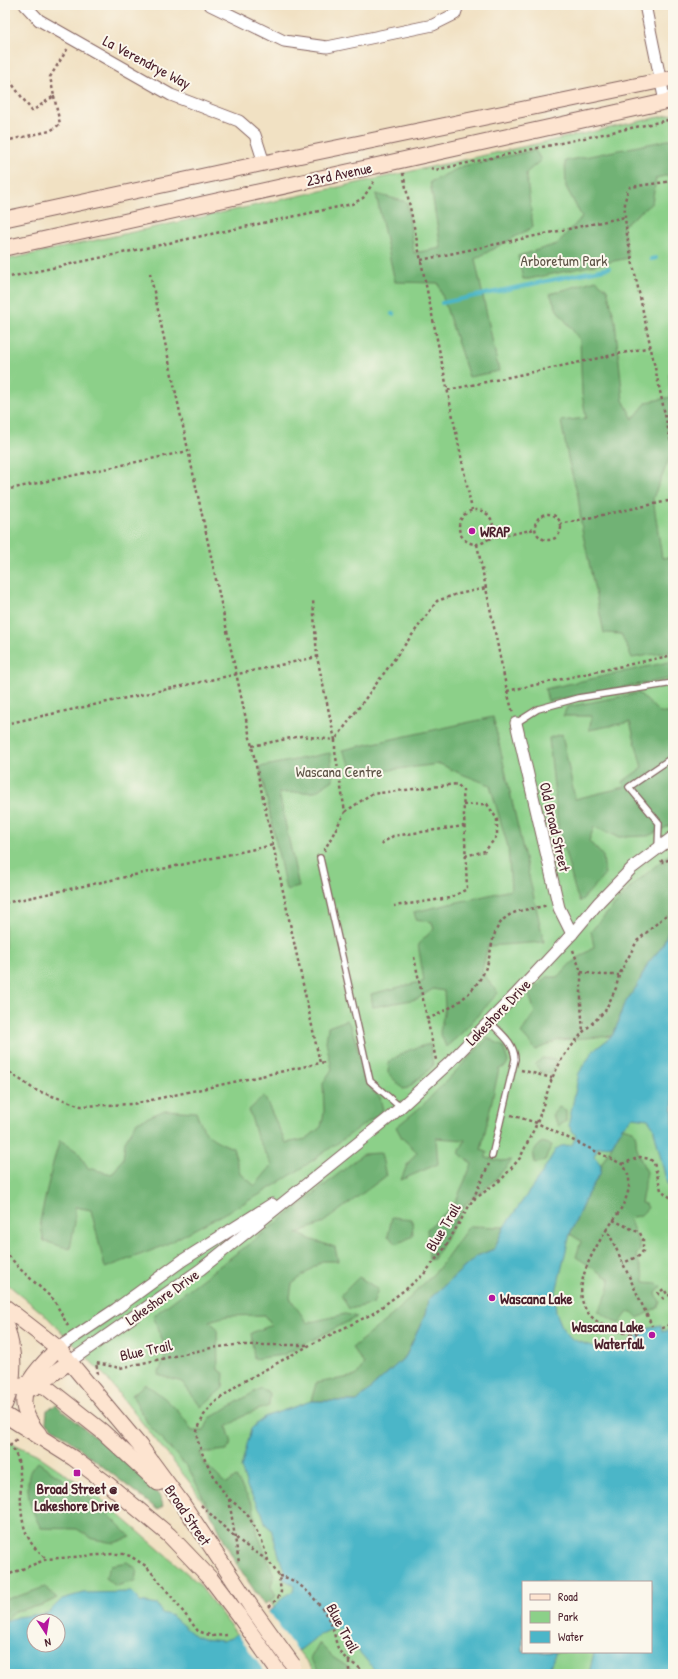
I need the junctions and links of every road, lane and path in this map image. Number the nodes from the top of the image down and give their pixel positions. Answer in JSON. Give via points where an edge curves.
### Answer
{"nodes":[{"id":1,"x":25,"y":5,"type":"edge"},
{"id":2,"x":210,"y":5,"type":"edge"},
{"id":3,"x":458,"y":5,"type":"edge"},
{"id":4,"x":645,"y":5,"type":"edge"},
{"id":5,"x":73,"y":39,"type":"junction"},
{"id":6,"x":5,"y":77,"type":"edge"},
{"id":7,"x":666,"y":79,"type":"edge"},
{"id":8,"x":54,"y":96,"type":"junction"},
{"id":9,"x":669,"y":101,"type":"edge"},
{"id":10,"x":673,"y":119,"type":"edge"},
{"id":11,"x":5,"y":141,"type":"edge"},
{"id":12,"x":264,"y":163,"type":"junction"},
{"id":13,"x":426,"y":166,"type":"dead end"},
{"id":14,"x":396,"y":173,"type":"dead end"},
{"id":15,"x":376,"y":178,"type":"dead end"},
{"id":16,"x":673,"y":181,"type":"edge"},
{"id":17,"x":625,"y":217,"type":"junction"},
{"id":18,"x":5,"y":219,"type":"edge"},
{"id":19,"x":5,"y":248,"type":"edge"},
{"id":20,"x":421,"y":260,"type":"junction"},
{"id":21,"x":150,"y":273,"type":"dead end"},
{"id":22,"x":5,"y":278,"type":"edge"},
{"id":23,"x":651,"y":347,"type":"junction"},
{"id":24,"x":448,"y":390,"type":"junction"},
{"id":25,"x":188,"y":450,"type":"junction"},
{"id":26,"x":673,"y":452,"type":"edge"},
{"id":27,"x":5,"y":490,"type":"edge"},
{"id":28,"x":673,"y":500,"type":"edge"},
{"id":29,"x":472,"y":510,"type":"junction"},
{"id":30,"x":560,"y":524,"type":"junction"},
{"id":31,"x":535,"y":529,"type":"junction"},
{"id":32,"x":488,"y":540,"type":"junction"},
{"id":33,"x":477,"y":544,"type":"junction"},
{"id":34,"x":486,"y":588,"type":"junction"},
{"id":35,"x":313,"y":600,"type":"dead end"},
{"id":36,"x":673,"y":655,"type":"edge"},
{"id":37,"x":317,"y":657,"type":"junction"},
{"id":38,"x":236,"y":674,"type":"junction"},
{"id":39,"x":673,"y":682,"type":"edge"},
{"id":40,"x":507,"y":691,"type":"junction"},
{"id":41,"x":516,"y":723,"type":"junction"},
{"id":42,"x":5,"y":724,"type":"edge"},
{"id":43,"x":335,"y":740,"type":"junction"},
{"id":44,"x":252,"y":746,"type":"junction"},
{"id":45,"x":673,"y":757,"type":"edge"},
{"id":46,"x":463,"y":805,"type":"junction"},
{"id":47,"x":345,"y":812,"type":"junction"},
{"id":48,"x":464,"y":826,"type":"junction"},
{"id":49,"x":673,"y":837,"type":"edge"},
{"id":50,"x":381,"y":844,"type":"dead end"},
{"id":51,"x":273,"y":845,"type":"junction"},
{"id":52,"x":658,"y":848,"type":"junction"},
{"id":53,"x":465,"y":856,"type":"junction"},
{"id":54,"x":320,"y":858,"type":"joint"},
{"id":55,"x":557,"y":901,"type":"junction"},
{"id":56,"x":5,"y":903,"type":"edge"},
{"id":57,"x":394,"y":906,"type":"dead end"},
{"id":58,"x":673,"y":909,"type":"edge"},
{"id":59,"x":569,"y":937,"type":"junction"},
{"id":60,"x":414,"y":956,"type":"dead end"},
{"id":61,"x":581,"y":972,"type":"junction"},
{"id":62,"x":619,"y":975,"type":"junction"},
{"id":63,"x":427,"y":1019,"type":"junction"},
{"id":64,"x":489,"y":1021,"type":"junction"},
{"id":65,"x":583,"y":1032,"type":"junction"},
{"id":66,"x":325,"y":1062,"type":"dead end"},
{"id":67,"x":320,"y":1063,"type":"junction"},
{"id":68,"x":514,"y":1068,"type":"junction"},
{"id":69,"x":5,"y":1069,"type":"edge"},
{"id":70,"x":438,"y":1072,"type":"junction"},
{"id":71,"x":552,"y":1078,"type":"junction"},
{"id":72,"x":400,"y":1107,"type":"junction"},
{"id":73,"x":503,"y":1112,"type":"junction"},
{"id":74,"x":537,"y":1123,"type":"junction"},
{"id":75,"x":492,"y":1156,"type":"joint"},
{"id":76,"x":622,"y":1164,"type":"junction"},
{"id":77,"x":314,"y":1178,"type":"junction"},
{"id":78,"x":472,"y":1201,"type":"junction"},
{"id":79,"x":673,"y":1208,"type":"edge"},
{"id":80,"x":613,"y":1220,"type":"junction"},
{"id":81,"x":607,"y":1229,"type":"junction"},
{"id":82,"x":673,"y":1231,"type":"edge"},
{"id":83,"x":673,"y":1240,"type":"edge"},
{"id":84,"x":5,"y":1251,"type":"edge"},
{"id":85,"x":623,"y":1263,"type":"junction"},
{"id":86,"x":673,"y":1293,"type":"edge"},
{"id":87,"x":666,"y":1297,"type":"dead end"},
{"id":88,"x":5,"y":1307,"type":"edge"},
{"id":89,"x":673,"y":1320,"type":"edge"},
{"id":90,"x":5,"y":1323,"type":"edge"},
{"id":91,"x":652,"y":1326,"type":"dead end"},
{"id":92,"x":69,"y":1328,"type":"dead end"},
{"id":93,"x":662,"y":1328,"type":"dead end"},
{"id":94,"x":640,"y":1333,"type":"dead end"},
{"id":95,"x":310,"y":1345,"type":"junction"},
{"id":96,"x":58,"y":1348,"type":"junction"},
{"id":97,"x":69,"y":1362,"type":"junction"},
{"id":98,"x":96,"y":1363,"type":"dead end"},
{"id":99,"x":31,"y":1385,"type":"junction"},
{"id":100,"x":7,"y":1387,"type":"edge"},
{"id":101,"x":5,"y":1404,"type":"edge"},
{"id":102,"x":5,"y":1410,"type":"edge"},
{"id":103,"x":5,"y":1415,"type":"edge"},
{"id":104,"x":39,"y":1436,"type":"junction"},
{"id":105,"x":17,"y":1438,"type":"dead end"},
{"id":106,"x":5,"y":1440,"type":"edge"},
{"id":107,"x":11,"y":1445,"type":"junction"},
{"id":108,"x":5,"y":1449,"type":"edge"},
{"id":109,"x":16,"y":1471,"type":"dead end"},
{"id":110,"x":229,"y":1499,"type":"junction"},
{"id":111,"x":182,"y":1503,"type":"junction"},
{"id":112,"x":200,"y":1504,"type":"dead end"},
{"id":113,"x":236,"y":1538,"type":"junction"},
{"id":114,"x":36,"y":1554,"type":"dead end"},
{"id":115,"x":47,"y":1559,"type":"junction"},
{"id":116,"x":268,"y":1560,"type":"junction"},
{"id":117,"x":5,"y":1576,"type":"edge"},
{"id":118,"x":281,"y":1576,"type":"junction"},
{"id":119,"x":233,"y":1582,"type":"junction"},
{"id":120,"x":269,"y":1607,"type":"dead end"},
{"id":121,"x":227,"y":1635,"type":"dead end"},
{"id":122,"x":349,"y":1662,"type":"junction"},
{"id":123,"x":288,"y":1672,"type":"edge"},
{"id":124,"x":349,"y":1674,"type":"edge"},
{"id":125,"x":366,"y":1674,"type":"edge"}],
"edges":[{"from":1,"to":5,"type":"street","name":"La Verendrye Way","via":[[39,20]]},
{"from":2,"to":3,"type":"street","via":[[284,41],[327,46],[434,25],[455,14]]},
{"from":4,"to":7,"type":"street"},
{"from":5,"to":8,"type":"path","via":[[50,77]]},
{"from":5,"to":12,"type":"street","name":"La Verendrye Way","via":[[170,95],[239,122],[255,135]]},
{"from":6,"to":8,"type":"path","via":[[32,111]]},
{"from":7,"to":9,"type":"street"},
{"from":7,"to":12,"type":"main road","name":"23rd Avenue"},
{"from":8,"to":11,"type":"path","via":[[60,124],[50,131]]},
{"from":9,"to":19,"type":"main road","name":"23rd Avenue"},
{"from":10,"to":13,"type":"path","via":[[434,170]]},
{"from":12,"to":18,"type":"main road","name":"23rd Avenue"},
{"from":14,"to":20,"type":"path","via":[[403,172]]},
{"from":15,"to":22,"type":"path","via":[[363,198],[352,204]]},
{"from":16,"to":17,"type":"path","via":[[630,187],[626,192]]},
{"from":17,"to":20,"type":"path"},
{"from":17,"to":23,"type":"path"},
{"from":20,"to":24,"type":"path"},
{"from":21,"to":25,"type":"path"},
{"from":23,"to":24,"type":"path"},
{"from":23,"to":26,"type":"path"},
{"from":24,"to":29,"type":"path"},
{"from":25,"to":27,"type":"path"},
{"from":25,"to":38,"type":"path"},
{"from":28,"to":30,"type":"path"},
{"from":29,"to":32,"type":"path","via":[[485,512],[493,522],[494,528]]},
{"from":29,"to":33,"type":"path","via":[[462,517],[459,529],[465,540]]},
{"from":30,"to":31,"type":"path","via":[[554,516],[545,514],[537,520]]},
{"from":30,"to":31,"type":"path","via":[[559,533],[552,539],[539,537]]},
{"from":31,"to":32,"type":"path"},
{"from":32,"to":33,"type":"path"},
{"from":33,"to":34,"type":"path"},
{"from":34,"to":40,"type":"path"},
{"from":34,"to":43,"type":"path","via":[[437,601]]},
{"from":35,"to":37,"type":"path"},
{"from":36,"to":40,"type":"path"},
{"from":37,"to":38,"type":"path"},
{"from":37,"to":43,"type":"path"},
{"from":38,"to":42,"type":"path"},
{"from":38,"to":44,"type":"path"},
{"from":39,"to":41,"type":"lane","via":[[578,698],[538,709]]},
{"from":40,"to":41,"type":"path"},
{"from":41,"to":55,"type":"street","name":"Old Broad Street"},
{"from":43,"to":44,"type":"path","via":[[301,736]]},
{"from":43,"to":47,"type":"path"},
{"from":44,"to":51,"type":"path"},
{"from":45,"to":52,"type":"lane","via":[[629,787],[659,824]]},
{"from":46,"to":47,"type":"path","via":[[463,790],[457,784],[371,794]]},
{"from":46,"to":48,"type":"path"},
{"from":46,"to":53,"type":"path","via":[[487,804],[497,819],[497,836],[485,851]]},
{"from":47,"to":54,"type":"path"},
{"from":48,"to":50,"type":"path","via":[[393,836]]},
{"from":48,"to":53,"type":"path"},
{"from":49,"to":52,"type":"street","name":"Lakeshore Drive"},
{"from":51,"to":56,"type":"path"},
{"from":51,"to":67,"type":"path"},
{"from":52,"to":59,"type":"street","name":"Lakeshore Drive","via":[[632,868]]},
{"from":53,"to":57,"type":"path","via":[[467,889],[450,898]]},
{"from":54,"to":72,"type":"lane","via":[[370,1081]]},
{"from":55,"to":59,"type":"street","name":"Old Broad Street"},
{"from":55,"to":63,"type":"path","via":[[520,911],[503,920],[498,926],[488,962],[478,981],[458,1004]]},
{"from":58,"to":62,"type":"path","name":"Blue Trail","via":[[637,941]]},
{"from":59,"to":61,"type":"path"},
{"from":59,"to":64,"type":"street","name":"Lakeshore Drive"},
{"from":60,"to":63,"type":"path"},
{"from":61,"to":62,"type":"path"},
{"from":61,"to":65,"type":"path"},
{"from":62,"to":65,"type":"path","name":"Blue Trail","via":[[605,1011]]},
{"from":63,"to":70,"type":"path"},
{"from":64,"to":68,"type":"lane","via":[[515,1051]]},
{"from":64,"to":70,"type":"street","name":"Lakeshore Drive"},
{"from":65,"to":71,"type":"path","name":"Blue Trail","via":[[563,1057]]},
{"from":66,"to":67,"type":"path"},
{"from":67,"to":69,"type":"path","via":[[133,1104],[81,1106],[35,1090]]},
{"from":68,"to":71,"type":"path"},
{"from":68,"to":73,"type":"lane"},
{"from":70,"to":72,"type":"street","name":"Lakeshore Drive"},
{"from":71,"to":74,"type":"path","name":"Blue Trail"},
{"from":72,"to":77,"type":"street","name":"Lakeshore Drive"},
{"from":73,"to":74,"type":"path"},
{"from":73,"to":75,"type":"lane"},
{"from":74,"to":76,"type":"path"},
{"from":74,"to":78,"type":"path","name":"Blue Trail","via":[[520,1158],[510,1170],[495,1185]]},
{"from":75,"to":78,"type":"path"},
{"from":76,"to":79,"type":"path","via":[[640,1156],[650,1159],[654,1163],[661,1190],[671,1198]]},
{"from":76,"to":80,"type":"path","via":[[629,1176],[630,1189]]},
{"from":77,"to":96,"type":"street","name":"Lakeshore Drive","via":[[182,1260]]},
{"from":77,"to":97,"type":"street","name":"Lakeshore Drive","via":[[201,1269]]},
{"from":78,"to":95,"type":"path","name":"Blue Trail","via":[[436,1260],[406,1290],[372,1314]]},
{"from":80,"to":81,"type":"path"},
{"from":80,"to":85,"type":"path","via":[[640,1233],[643,1239],[643,1251],[639,1256]]},
{"from":81,"to":85,"type":"path"},
{"from":81,"to":94,"type":"path","via":[[586,1264],[581,1293],[584,1304],[599,1324],[627,1334]]},
{"from":82,"to":83,"type":"path"},
{"from":84,"to":92,"type":"path","via":[[19,1268],[54,1300]]},
{"from":85,"to":91,"type":"path"},
{"from":86,"to":87,"type":"path"},
{"from":88,"to":96,"type":"main road","name":"Broad Street"},
{"from":89,"to":93,"type":"path"},
{"from":90,"to":100,"type":"main road","via":[[14,1354]]},
{"from":95,"to":98,"type":"path","name":"Blue Trail","via":[[235,1345],[120,1368]]},
{"from":95,"to":110,"type":"path","via":[[224,1394],[200,1422],[197,1439],[200,1450],[216,1481]]},
{"from":96,"to":97,"type":"main road","name":"Broad Street"},
{"from":96,"to":99,"type":"main road"},
{"from":96,"to":100,"type":"main road","name":"Lakeshore Drive"},
{"from":97,"to":99,"type":"main road"},
{"from":97,"to":111,"type":"main road","name":"Broad Street","via":[[140,1446]]},
{"from":99,"to":100,"type":"main road"},
{"from":99,"to":102,"type":"main road"},
{"from":99,"to":104,"type":"main road","via":[[25,1409]]},
{"from":99,"to":111,"type":"main road","via":[[46,1387],[103,1432]]},
{"from":100,"to":101,"type":"main road"},
{"from":103,"to":104,"type":"main road","name":"Broad Street"},
{"from":104,"to":123,"type":"main road","name":"Broad Street","bridge":true,"via":[[109,1485],[169,1535],[211,1580]]},
{"from":105,"to":107,"type":"path"},
{"from":106,"to":107,"type":"path"},
{"from":107,"to":108,"type":"path"},
{"from":107,"to":109,"type":"path"},
{"from":110,"to":113,"type":"path"},
{"from":110,"to":116,"type":"path","via":[[249,1516],[262,1541]]},
{"from":111,"to":119,"type":"main road","name":"Broad Street"},
{"from":112,"to":113,"type":"path","name":"Blue Trail"},
{"from":113,"to":116,"type":"path","name":"Blue Trail"},
{"from":113,"to":119,"type":"path","via":[[240,1573]]},
{"from":114,"to":115,"type":"path"},
{"from":115,"to":117,"type":"path"},
{"from":115,"to":121,"type":"path","via":[[112,1554],[130,1556],[150,1571],[198,1631],[212,1636]]},
{"from":116,"to":118,"type":"path","name":"Blue Trail"},
{"from":118,"to":120,"type":"path","via":[[281,1592]]},
{"from":118,"to":122,"type":"path","name":"Blue Trail","via":[[295,1582],[311,1596],[332,1624],[336,1645]]},
{"from":119,"to":123,"type":"main road","name":"Broad Street","bridge":true,"via":[[252,1608]]},
{"from":122,"to":124,"type":"path"},
{"from":122,"to":125,"type":"path","name":"Blue Trail"}]}
